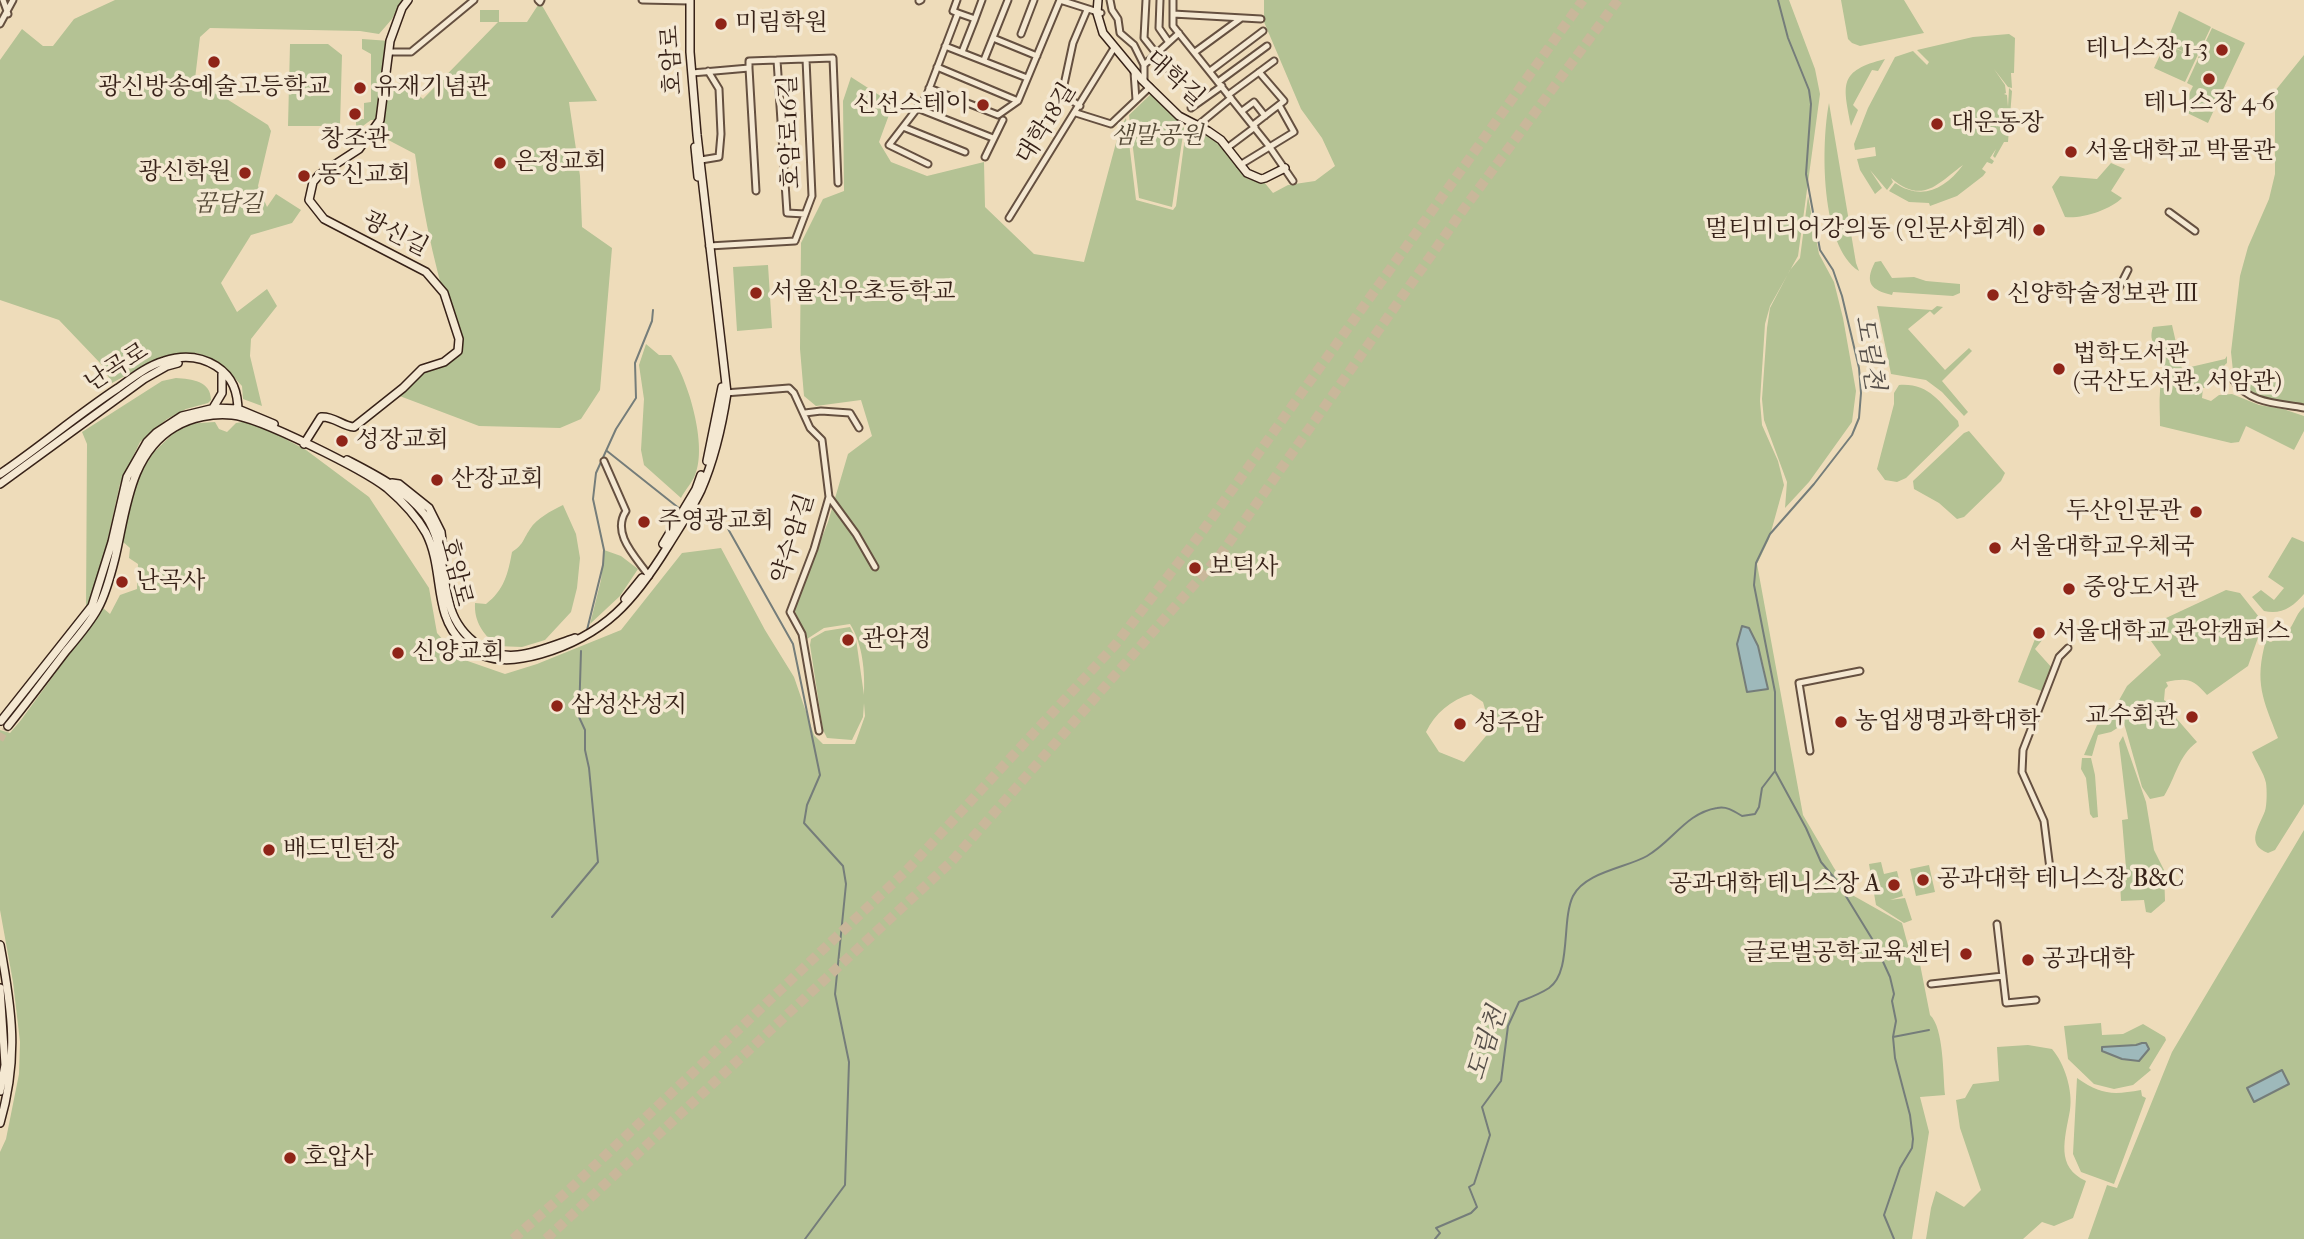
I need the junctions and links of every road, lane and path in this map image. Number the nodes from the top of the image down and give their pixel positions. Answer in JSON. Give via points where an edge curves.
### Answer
{"nodes":[{"id":1,"x":3,"y":0,"type":"edge"},
{"id":2,"x":13,"y":0,"type":"edge"},
{"id":3,"x":408,"y":0,"type":"edge"},
{"id":4,"x":474,"y":0,"type":"edge"},
{"id":5,"x":642,"y":0,"type":"edge"},
{"id":6,"x":957,"y":0,"type":"edge"},
{"id":7,"x":982,"y":0,"type":"edge"},
{"id":8,"x":1008,"y":0,"type":"edge"},
{"id":9,"x":1034,"y":0,"type":"edge"},
{"id":10,"x":1060,"y":0,"type":"edge"},
{"id":11,"x":1100,"y":0,"type":"edge"},
{"id":12,"x":1110,"y":0,"type":"edge"},
{"id":13,"x":1146,"y":0,"type":"edge"},
{"id":14,"x":1160,"y":0,"type":"edge"},
{"id":15,"x":1173,"y":0,"type":"edge"},
{"id":16,"x":689,"y":1,"type":"edge"},
{"id":17,"x":1087,"y":10,"type":"junction"},
{"id":18,"x":958,"y":13,"type":"junction"},
{"id":19,"x":1099,"y":13,"type":"junction"},
{"id":20,"x":8,"y":14,"type":"junction"},
{"id":21,"x":1173,"y":15,"type":"junction"},
{"id":22,"x":1241,"y":18,"type":"junction"},
{"id":23,"x":975,"y":19,"type":"junction"},
{"id":24,"x":1261,"y":19,"type":"dead end"},
{"id":25,"x":1,"y":22,"type":"edge"},
{"id":26,"x":1262,"y":31,"type":"dead end"},
{"id":27,"x":1179,"y":33,"type":"junction"},
{"id":28,"x":1021,"y":34,"type":"dead end"},
{"id":29,"x":993,"y":38,"type":"junction"},
{"id":30,"x":1168,"y":41,"type":"junction"},
{"id":31,"x":945,"y":46,"type":"junction"},
{"id":32,"x":1267,"y":46,"type":"dead end"},
{"id":33,"x":1114,"y":48,"type":"junction"},
{"id":34,"x":388,"y":52,"type":"junction"},
{"id":35,"x":962,"y":52,"type":"junction"},
{"id":36,"x":1155,"y":52,"type":"junction"},
{"id":37,"x":1195,"y":52,"type":"junction"},
{"id":38,"x":1037,"y":55,"type":"junction"},
{"id":39,"x":806,"y":59,"type":"junction"},
{"id":40,"x":777,"y":60,"type":"junction"},
{"id":41,"x":984,"y":60,"type":"junction"},
{"id":42,"x":1274,"y":61,"type":"dead end"},
{"id":43,"x":1144,"y":65,"type":"junction"},
{"id":44,"x":749,"y":68,"type":"junction"},
{"id":45,"x":937,"y":68,"type":"junction"},
{"id":46,"x":1134,"y":68,"type":"junction"},
{"id":47,"x":708,"y":71,"type":"junction"},
{"id":48,"x":1210,"y":71,"type":"junction"},
{"id":49,"x":1259,"y":72,"type":"junction"},
{"id":50,"x":692,"y":73,"type":"junction"},
{"id":51,"x":1174,"y":76,"type":"dead end"},
{"id":52,"x":1027,"y":78,"type":"junction"},
{"id":53,"x":1146,"y":82,"type":"junction"},
{"id":54,"x":1220,"y":84,"type":"junction"},
{"id":55,"x":929,"y":88,"type":"junction"},
{"id":56,"x":1230,"y":96,"type":"junction"},
{"id":57,"x":1136,"y":100,"type":"junction"},
{"id":58,"x":1018,"y":101,"type":"junction"},
{"id":59,"x":1080,"y":106,"type":"junction"},
{"id":60,"x":1279,"y":106,"type":"junction"},
{"id":61,"x":917,"y":108,"type":"junction"},
{"id":62,"x":1191,"y":108,"type":"dead end"},
{"id":63,"x":1242,"y":111,"type":"junction"},
{"id":64,"x":1076,"y":113,"type":"junction"},
{"id":65,"x":1265,"y":116,"type":"junction"},
{"id":66,"x":1003,"y":120,"type":"dead end"},
{"id":67,"x":1198,"y":124,"type":"junction"},
{"id":68,"x":1254,"y":126,"type":"junction"},
{"id":69,"x":903,"y":127,"type":"junction"},
{"id":70,"x":993,"y":138,"type":"junction"},
{"id":71,"x":1269,"y":146,"type":"junction"},
{"id":72,"x":1228,"y":147,"type":"junction"},
{"id":73,"x":965,"y":152,"type":"dead end"},
{"id":74,"x":985,"y":157,"type":"dead end"},
{"id":75,"x":701,"y":160,"type":"junction"},
{"id":76,"x":928,"y":164,"type":"dead end"},
{"id":77,"x":1242,"y":164,"type":"junction"},
{"id":78,"x":1284,"y":166,"type":"junction"},
{"id":79,"x":1293,"y":181,"type":"dead end"},
{"id":80,"x":838,"y":183,"type":"dead end"},
{"id":81,"x":756,"y":191,"type":"dead end"},
{"id":82,"x":2169,"y":212,"type":"dead end"},
{"id":83,"x":805,"y":214,"type":"junction"},
{"id":84,"x":1009,"y":218,"type":"dead end"},
{"id":85,"x":2195,"y":231,"type":"dead end"},
{"id":86,"x":709,"y":246,"type":"junction"},
{"id":87,"x":2128,"y":270,"type":"dead end"},
{"id":88,"x":2115,"y":296,"type":"dead end"},
{"id":89,"x":222,"y":374,"type":"junction"},
{"id":90,"x":2234,"y":381,"type":"dead end"},
{"id":91,"x":725,"y":393,"type":"junction"},
{"id":92,"x":212,"y":408,"type":"junction"},
{"id":93,"x":2304,"y":408,"type":"edge"},
{"id":94,"x":235,"y":412,"type":"junction"},
{"id":95,"x":805,"y":413,"type":"junction"},
{"id":96,"x":859,"y":428,"type":"dead end"},
{"id":97,"x":305,"y":442,"type":"junction"},
{"id":98,"x":604,"y":461,"type":"dead end"},
{"id":99,"x":0,"y":474,"type":"edge"},
{"id":100,"x":0,"y":484,"type":"edge"},
{"id":101,"x":829,"y":497,"type":"junction"},
{"id":102,"x":427,"y":511,"type":"junction"},
{"id":103,"x":417,"y":520,"type":"junction"},
{"id":104,"x":875,"y":567,"type":"dead end"},
{"id":105,"x":648,"y":574,"type":"junction"},
{"id":106,"x":2068,"y":648,"type":"dead end"},
{"id":107,"x":1860,"y":671,"type":"dead end"},
{"id":108,"x":5,"y":724,"type":"edge"},
{"id":109,"x":819,"y":731,"type":"dead end"},
{"id":110,"x":1810,"y":751,"type":"dead end"},
{"id":111,"x":2052,"y":885,"type":"dead end"},
{"id":112,"x":1997,"y":924,"type":"dead end"},
{"id":113,"x":0,"y":945,"type":"edge"},
{"id":114,"x":2003,"y":976,"type":"junction"},
{"id":115,"x":1931,"y":984,"type":"dead end"},
{"id":116,"x":0,"y":988,"type":"edge"},
{"id":117,"x":2036,"y":1000,"type":"dead end"},
{"id":118,"x":0,"y":1091,"type":"edge"},
{"id":119,"x":0,"y":1123,"type":"edge"}],
"edges":[{"from":1,"to":20,"type":"street"},
{"from":2,"to":20,"type":"street"},
{"from":3,"to":34,"type":"main road","name":"광신길"},
{"from":4,"to":34,"type":"street","via":[[411,52]]},
{"from":5,"to":16,"type":"street"},
{"from":6,"to":18,"type":"street","via":[[953,11]]},
{"from":7,"to":23,"type":"street"},
{"from":8,"to":29,"type":"street"},
{"from":9,"to":28,"type":"street"},
{"from":10,"to":17,"type":"street"},
{"from":10,"to":38,"type":"street"},
{"from":11,"to":19,"type":"main road","name":"대학길"},
{"from":12,"to":43,"type":"street","via":[[1121,33],[1134,45]]},
{"from":13,"to":36,"type":"street","via":[[1144,38]]},
{"from":14,"to":30,"type":"street","via":[[1159,28]]},
{"from":15,"to":21,"type":"street"},
{"from":16,"to":50,"type":"main road","name":"호암로"},
{"from":16,"to":91,"type":"main road","via":[[687,52],[695,148]]},
{"from":17,"to":19,"type":"street"},
{"from":17,"to":59,"type":"street","via":[[1073,43],[1062,94]]},
{"from":18,"to":23,"type":"street"},
{"from":18,"to":31,"type":"street"},
{"from":19,"to":33,"type":"main road","name":"대학길","via":[[1103,33]]},
{"from":19,"to":46,"type":"main road","via":[[1111,40]]},
{"from":20,"to":25,"type":"street"},
{"from":21,"to":22,"type":"street"},
{"from":21,"to":27,"type":"street"},
{"from":22,"to":24,"type":"street"},
{"from":22,"to":37,"type":"street"},
{"from":23,"to":35,"type":"street"},
{"from":26,"to":48,"type":"street"},
{"from":27,"to":30,"type":"street"},
{"from":27,"to":37,"type":"street"},
{"from":29,"to":38,"type":"street"},
{"from":29,"to":41,"type":"street"},
{"from":30,"to":36,"type":"street"},
{"from":31,"to":35,"type":"street"},
{"from":31,"to":45,"type":"street"},
{"from":32,"to":54,"type":"street"},
{"from":33,"to":46,"type":"main road","name":"대학길"},
{"from":33,"to":59,"type":"street","name":"대학18길"},
{"from":34,"to":97,"type":"main road","name":"광신길","via":[[380,120],[359,149],[319,175],[309,200],[324,219],[426,272],[444,293],[459,345],[453,356],[422,369],[354,428],[321,417]]},
{"from":35,"to":41,"type":"street"},
{"from":36,"to":43,"type":"street"},
{"from":36,"to":51,"type":"street"},
{"from":37,"to":48,"type":"street"},
{"from":38,"to":52,"type":"street"},
{"from":39,"to":40,"type":"street"},
{"from":39,"to":80,"type":"street","via":[[833,58]]},
{"from":39,"to":83,"type":"street","name":"호암로16길","via":[[812,196]]},
{"from":40,"to":44,"type":"street","via":[[749,61]]},
{"from":40,"to":83,"type":"street","via":[[786,213]]},
{"from":41,"to":52,"type":"street"},
{"from":42,"to":49,"type":"street"},
{"from":43,"to":53,"type":"street"},
{"from":44,"to":47,"type":"street"},
{"from":44,"to":81,"type":"street"},
{"from":45,"to":55,"type":"street"},
{"from":45,"to":58,"type":"street"},
{"from":46,"to":53,"type":"main road","name":"대학길"},
{"from":46,"to":57,"type":"street"},
{"from":47,"to":50,"type":"street"},
{"from":47,"to":75,"type":"street","name":"호암로","via":[[719,89],[721,134],[719,157]]},
{"from":48,"to":54,"type":"street"},
{"from":49,"to":56,"type":"street"},
{"from":49,"to":60,"type":"street","via":[[1284,101]]},
{"from":50,"to":75,"type":"main road","name":"호암로"},
{"from":52,"to":58,"type":"street"},
{"from":53,"to":57,"type":"street"},
{"from":53,"to":67,"type":"main road","name":"대학길","via":[[1179,117]]},
{"from":54,"to":56,"type":"street"},
{"from":54,"to":62,"type":"street"},
{"from":55,"to":58,"type":"street","via":[[998,115]]},
{"from":55,"to":61,"type":"street"},
{"from":56,"to":63,"type":"street"},
{"from":56,"to":67,"type":"street"},
{"from":57,"to":64,"type":"street","via":[[1111,124]]},
{"from":59,"to":64,"type":"street","name":"대학18길"},
{"from":60,"to":65,"type":"street"},
{"from":60,"to":71,"type":"street","via":[[1294,132]]},
{"from":61,"to":69,"type":"street"},
{"from":61,"to":70,"type":"street"},
{"from":63,"to":65,"type":"street","via":[[1254,102]]},
{"from":63,"to":68,"type":"street"},
{"from":64,"to":84,"type":"street","name":"대학18길"},
{"from":65,"to":68,"type":"street"},
{"from":66,"to":70,"type":"street"},
{"from":67,"to":72,"type":"main road","name":"대학길"},
{"from":68,"to":71,"type":"street"},
{"from":68,"to":72,"type":"street"},
{"from":69,"to":73,"type":"street"},
{"from":69,"to":76,"type":"street","via":[[889,145]]},
{"from":70,"to":74,"type":"street"},
{"from":71,"to":77,"type":"street"},
{"from":71,"to":78,"type":"street"},
{"from":72,"to":77,"type":"main road","name":"대학길"},
{"from":75,"to":86,"type":"main road","name":"호암로"},
{"from":77,"to":78,"type":"main road","via":[[1251,176],[1261,179]]},
{"from":78,"to":79,"type":"street"},
{"from":82,"to":85,"type":"street"},
{"from":83,"to":86,"type":"street","name":"호암로16길","via":[[794,241]]},
{"from":86,"to":91,"type":"main road","name":"호암로"},
{"from":87,"to":88,"type":"street"},
{"from":89,"to":92,"type":"main road","via":[[222,393]]},
{"from":89,"to":94,"type":"main road","via":[[231,389]]},
{"from":89,"to":100,"type":"main road","name":"난곡로","via":[[193,362],[178,362],[157,371]]},
{"from":90,"to":93,"type":"street","via":[[2253,398]]},
{"from":91,"to":95,"type":"street","name":"약수암길","via":[[789,388]]},
{"from":91,"to":105,"type":"main road","via":[[696,489]]},
{"from":91,"to":105,"type":"main road","name":"호암로","via":[[721,433],[700,491]]},
{"from":92,"to":94,"type":"main road"},
{"from":92,"to":108,"type":"main road","via":[[182,416],[147,442],[127,477],[92,606]]},
{"from":94,"to":97,"type":"main road","name":"호암로"},
{"from":94,"to":99,"type":"main road","name":"난곡로","via":[[233,381],[223,371],[204,359],[164,361],[114,391]]},
{"from":94,"to":108,"type":"main road","name":"호암로","via":[[183,423],[152,447],[130,489],[115,559],[98,608]]},
{"from":95,"to":96,"type":"street","via":[[843,411],[850,413]]},
{"from":95,"to":101,"type":"street","name":"약수암길","via":[[810,428],[822,440]]},
{"from":97,"to":102,"type":"main road","via":[[399,484]]},
{"from":97,"to":103,"type":"main road","name":"호암로","via":[[388,489]]},
{"from":98,"to":105,"type":"street","via":[[626,511],[622,537]]},
{"from":101,"to":104,"type":"street"},
{"from":101,"to":109,"type":"street","name":"약수암길","via":[[790,612],[802,634]]},
{"from":102,"to":103,"type":"main road"},
{"from":102,"to":105,"type":"main road","via":[[443,540],[449,603],[460,628],[476,644],[504,655],[519,655],[587,632],[621,605]]},
{"from":103,"to":105,"type":"main road","name":"호암로","via":[[438,566],[441,604],[452,631],[463,643],[503,661],[575,643],[623,608]]},
{"from":106,"to":111,"type":"street","via":[[2059,657],[2023,750],[2022,772],[2044,821]]},
{"from":107,"to":110,"type":"street","via":[[1800,683]]},
{"from":112,"to":114,"type":"street"},
{"from":113,"to":119,"type":"main road","via":[[13,1061]]},
{"from":114,"to":115,"type":"street"},
{"from":114,"to":117,"type":"street","via":[[2006,1003]]},
{"from":116,"to":118,"type":"main road","via":[[5,1065]]}]}
